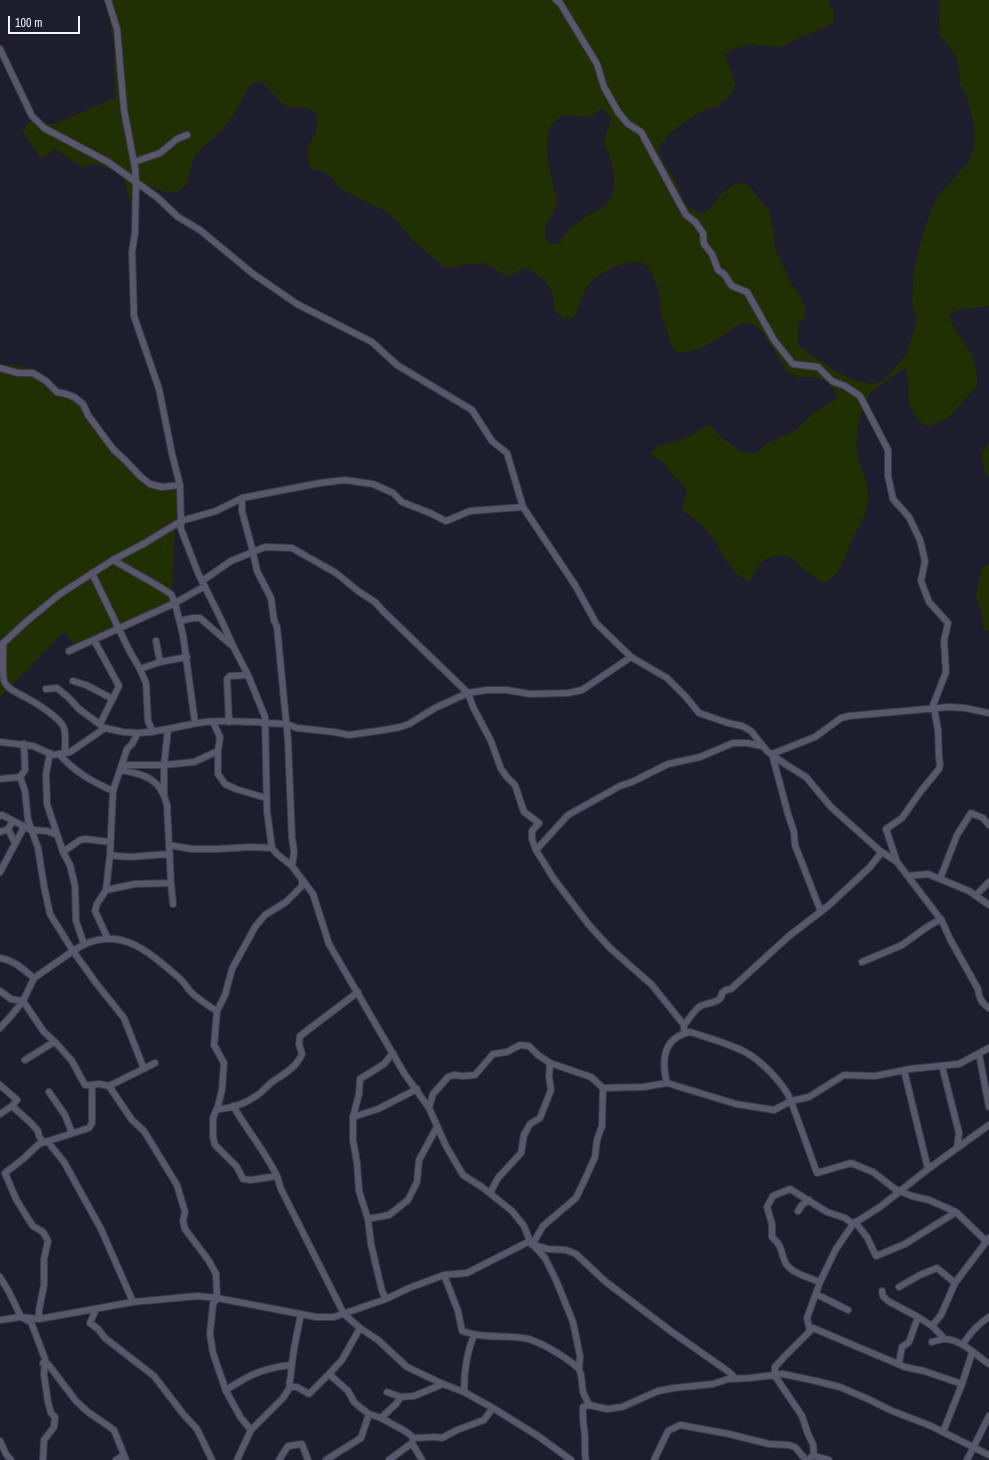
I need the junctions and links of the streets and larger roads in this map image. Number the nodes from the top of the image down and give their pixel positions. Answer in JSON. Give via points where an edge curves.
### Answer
{"nodes":[{"id":1,"x":108,"y":0,"type":"edge"},
{"id":2,"x":556,"y":0,"type":"edge"},
{"id":3,"x":0,"y":49,"type":"edge"},
{"id":4,"x":187,"y":135,"type":"dead end"},
{"id":5,"x":134,"y":162,"type":"junction"},
{"id":6,"x":136,"y":182,"type":"junction"},
{"id":7,"x":0,"y":368,"type":"edge"},
{"id":8,"x":180,"y":485,"type":"junction"},
{"id":9,"x":242,"y":498,"type":"junction"},
{"id":10,"x":522,"y":507,"type":"junction"},
{"id":11,"x":181,"y":521,"type":"junction"},
{"id":12,"x":253,"y":552,"type":"junction"},
{"id":13,"x":113,"y":560,"type":"junction"},
{"id":14,"x":92,"y":573,"type":"junction"},
{"id":15,"x":203,"y":584,"type":"junction"},
{"id":16,"x":175,"y":603,"type":"junction"},
{"id":17,"x":180,"y":621,"type":"junction"},
{"id":18,"x":120,"y":629,"type":"junction"},
{"id":19,"x":94,"y":640,"type":"junction"},
{"id":20,"x":156,"y":642,"type":"dead end"},
{"id":21,"x":1,"y":645,"type":"edge"},
{"id":22,"x":233,"y":646,"type":"junction"},
{"id":23,"x":69,"y":651,"type":"dead end"},
{"id":24,"x":187,"y":657,"type":"junction"},
{"id":25,"x":631,"y":657,"type":"junction"},
{"id":26,"x":160,"y":662,"type":"junction"},
{"id":27,"x":140,"y":669,"type":"junction"},
{"id":28,"x":248,"y":675,"type":"junction"},
{"id":29,"x":73,"y":681,"type":"dead end"},
{"id":30,"x":46,"y":689,"type":"dead end"},
{"id":31,"x":468,"y":693,"type":"junction"},
{"id":32,"x":113,"y":699,"type":"junction"},
{"id":33,"x":933,"y":708,"type":"junction"},
{"id":34,"x":989,"y":713,"type":"edge"},
{"id":35,"x":213,"y":722,"type":"junction"},
{"id":36,"x":229,"y":722,"type":"junction"},
{"id":37,"x":195,"y":723,"type":"junction"},
{"id":38,"x":265,"y":723,"type":"junction"},
{"id":39,"x":100,"y":724,"type":"junction"},
{"id":40,"x":287,"y":724,"type":"junction"},
{"id":41,"x":105,"y":728,"type":"junction"},
{"id":42,"x":168,"y":729,"type":"junction"},
{"id":43,"x":153,"y":732,"type":"junction"},
{"id":44,"x":138,"y":733,"type":"junction"},
{"id":45,"x":0,"y":742,"type":"edge"},
{"id":46,"x":24,"y":744,"type":"junction"},
{"id":47,"x":762,"y":746,"type":"junction"},
{"id":48,"x":218,"y":751,"type":"junction"},
{"id":49,"x":62,"y":753,"type":"junction"},
{"id":50,"x":50,"y":754,"type":"junction"},
{"id":51,"x":772,"y":754,"type":"junction"},
{"id":52,"x":164,"y":765,"type":"junction"},
{"id":53,"x":121,"y":767,"type":"junction"},
{"id":54,"x":20,"y":777,"type":"junction"},
{"id":55,"x":0,"y":779,"type":"edge"},
{"id":56,"x":113,"y":791,"type":"junction"},
{"id":57,"x":164,"y":793,"type":"junction"},
{"id":58,"x":266,"y":798,"type":"junction"},
{"id":59,"x":0,"y":816,"type":"edge"},
{"id":60,"x":13,"y":821,"type":"junction"},
{"id":61,"x":989,"y":825,"type":"edge"},
{"id":62,"x":24,"y":827,"type":"junction"},
{"id":63,"x":8,"y":829,"type":"junction"},
{"id":64,"x":31,"y":830,"type":"junction"},
{"id":65,"x":0,"y":832,"type":"edge"},
{"id":66,"x":57,"y":835,"type":"junction"},
{"id":67,"x":110,"y":842,"type":"junction"},
{"id":68,"x":15,"y":843,"type":"junction"},
{"id":69,"x":169,"y":845,"type":"junction"},
{"id":70,"x":272,"y":848,"type":"junction"},
{"id":71,"x":536,"y":850,"type":"junction"},
{"id":72,"x":63,"y":852,"type":"junction"},
{"id":73,"x":882,"y":852,"type":"junction"},
{"id":74,"x":170,"y":854,"type":"junction"},
{"id":75,"x":110,"y":855,"type":"junction"},
{"id":76,"x":897,"y":862,"type":"junction"},
{"id":77,"x":292,"y":866,"type":"junction"},
{"id":78,"x":0,"y":872,"type":"edge"},
{"id":79,"x":908,"y":876,"type":"junction"},
{"id":80,"x":940,"y":879,"type":"junction"},
{"id":81,"x":302,"y":880,"type":"junction"},
{"id":82,"x":989,"y":882,"type":"edge"},
{"id":83,"x":171,"y":883,"type":"junction"},
{"id":84,"x":106,"y":890,"type":"junction"},
{"id":85,"x":976,"y":896,"type":"junction"},
{"id":86,"x":173,"y":904,"type":"dead end"},
{"id":87,"x":989,"y":905,"type":"edge"},
{"id":88,"x":822,"y":912,"type":"junction"},
{"id":89,"x":941,"y":919,"type":"junction"},
{"id":90,"x":108,"y":938,"type":"junction"},
{"id":91,"x":84,"y":944,"type":"junction"},
{"id":92,"x":73,"y":951,"type":"junction"},
{"id":93,"x":0,"y":958,"type":"edge"},
{"id":94,"x":862,"y":962,"type":"dead end"},
{"id":95,"x":34,"y":978,"type":"junction"},
{"id":96,"x":0,"y":992,"type":"edge"},
{"id":97,"x":358,"y":992,"type":"junction"},
{"id":98,"x":23,"y":1001,"type":"junction"},
{"id":99,"x":989,"y":1008,"type":"edge"},
{"id":100,"x":217,"y":1011,"type":"junction"},
{"id":101,"x":684,"y":1025,"type":"junction"},
{"id":102,"x":0,"y":1028,"type":"edge"},
{"id":103,"x":54,"y":1042,"type":"junction"},
{"id":104,"x":671,"y":1042,"type":"junction"},
{"id":105,"x":989,"y":1048,"type":"edge"},
{"id":106,"x":393,"y":1054,"type":"junction"},
{"id":107,"x":979,"y":1054,"type":"junction"},
{"id":108,"x":26,"y":1060,"type":"dead end"},
{"id":109,"x":155,"y":1063,"type":"dead end"},
{"id":110,"x":550,"y":1063,"type":"junction"},
{"id":111,"x":942,"y":1066,"type":"junction"},
{"id":112,"x":144,"y":1069,"type":"junction"},
{"id":113,"x":904,"y":1070,"type":"junction"},
{"id":114,"x":667,"y":1083,"type":"junction"},
{"id":115,"x":0,"y":1085,"type":"edge"},
{"id":116,"x":92,"y":1086,"type":"junction"},
{"id":117,"x":109,"y":1086,"type":"junction"},
{"id":118,"x":603,"y":1088,"type":"junction"},
{"id":119,"x":417,"y":1089,"type":"junction"},
{"id":120,"x":49,"y":1092,"type":"dead end"},
{"id":121,"x":791,"y":1101,"type":"junction"},
{"id":122,"x":12,"y":1106,"type":"junction"},
{"id":123,"x":218,"y":1106,"type":"junction"},
{"id":124,"x":234,"y":1106,"type":"junction"},
{"id":125,"x":989,"y":1107,"type":"edge"},
{"id":126,"x":429,"y":1108,"type":"junction"},
{"id":127,"x":0,"y":1114,"type":"edge"},
{"id":128,"x":353,"y":1116,"type":"junction"},
{"id":129,"x":989,"y":1125,"type":"edge"},
{"id":130,"x":437,"y":1127,"type":"junction"},
{"id":131,"x":72,"y":1133,"type":"junction"},
{"id":132,"x":48,"y":1142,"type":"junction"},
{"id":133,"x":957,"y":1148,"type":"junction"},
{"id":134,"x":928,"y":1169,"type":"junction"},
{"id":135,"x":2,"y":1171,"type":"edge"},
{"id":136,"x":277,"y":1176,"type":"junction"},
{"id":137,"x":900,"y":1191,"type":"junction"},
{"id":138,"x":490,"y":1192,"type":"junction"},
{"id":139,"x":809,"y":1200,"type":"junction"},
{"id":140,"x":798,"y":1211,"type":"dead end"},
{"id":141,"x":956,"y":1212,"type":"junction"},
{"id":142,"x":368,"y":1218,"type":"junction"},
{"id":143,"x":854,"y":1223,"type":"junction"},
{"id":144,"x":987,"y":1240,"type":"edge"},
{"id":145,"x":531,"y":1243,"type":"junction"},
{"id":146,"x":444,"y":1275,"type":"junction"},
{"id":147,"x":0,"y":1276,"type":"edge"},
{"id":148,"x":820,"y":1282,"type":"junction"},
{"id":149,"x":955,"y":1283,"type":"junction"},
{"id":150,"x":899,"y":1287,"type":"dead end"},
{"id":151,"x":882,"y":1291,"type":"dead end"},
{"id":152,"x":816,"y":1294,"type":"junction"},
{"id":153,"x":217,"y":1298,"type":"junction"},
{"id":154,"x":386,"y":1299,"type":"junction"},
{"id":155,"x":133,"y":1302,"type":"junction"},
{"id":156,"x":96,"y":1309,"type":"junction"},
{"id":157,"x":848,"y":1310,"type":"dead end"},
{"id":158,"x":301,"y":1314,"type":"junction"},
{"id":159,"x":344,"y":1314,"type":"junction"},
{"id":160,"x":21,"y":1317,"type":"junction"},
{"id":161,"x":918,"y":1317,"type":"junction"},
{"id":162,"x":989,"y":1317,"type":"edge"},
{"id":163,"x":39,"y":1319,"type":"junction"},
{"id":164,"x":0,"y":1320,"type":"edge"},
{"id":165,"x":932,"y":1326,"type":"junction"},
{"id":166,"x":360,"y":1328,"type":"junction"},
{"id":167,"x":810,"y":1331,"type":"junction"},
{"id":168,"x":474,"y":1335,"type":"junction"},
{"id":169,"x":945,"y":1339,"type":"junction"},
{"id":170,"x":932,"y":1342,"type":"dead end"},
{"id":171,"x":963,"y":1344,"type":"junction"},
{"id":172,"x":972,"y":1353,"type":"junction"},
{"id":173,"x":43,"y":1363,"type":"junction"},
{"id":174,"x":899,"y":1363,"type":"junction"},
{"id":175,"x":989,"y":1364,"type":"edge"},
{"id":176,"x":291,"y":1365,"type":"junction"},
{"id":177,"x":579,"y":1369,"type":"junction"},
{"id":178,"x":329,"y":1374,"type":"junction"},
{"id":179,"x":775,"y":1376,"type":"junction"},
{"id":180,"x":736,"y":1379,"type":"junction"},
{"id":181,"x":443,"y":1384,"type":"junction"},
{"id":182,"x":962,"y":1384,"type":"junction"},
{"id":183,"x":290,"y":1387,"type":"junction"},
{"id":184,"x":226,"y":1390,"type":"junction"},
{"id":185,"x":387,"y":1392,"type":"dead end"},
{"id":186,"x":464,"y":1392,"type":"junction"},
{"id":187,"x":401,"y":1397,"type":"junction"},
{"id":188,"x":589,"y":1405,"type":"junction"},
{"id":189,"x":493,"y":1408,"type":"junction"},
{"id":190,"x":369,"y":1414,"type":"junction"},
{"id":191,"x":989,"y":1416,"type":"edge"},
{"id":192,"x":381,"y":1418,"type":"junction"},
{"id":193,"x":251,"y":1430,"type":"junction"},
{"id":194,"x":943,"y":1432,"type":"junction"},
{"id":195,"x":0,"y":1441,"type":"edge"},
{"id":196,"x":413,"y":1441,"type":"junction"},
{"id":197,"x":974,"y":1446,"type":"junction"},
{"id":198,"x":2,"y":1451,"type":"edge"},
{"id":199,"x":989,"y":1455,"type":"edge"},
{"id":200,"x":814,"y":1456,"type":"junction"},
{"id":201,"x":125,"y":1458,"type":"edge"},
{"id":202,"x":11,"y":1460,"type":"edge"},
{"id":203,"x":43,"y":1460,"type":"edge"},
{"id":204,"x":116,"y":1460,"type":"edge"},
{"id":205,"x":212,"y":1460,"type":"edge"},
{"id":206,"x":237,"y":1460,"type":"edge"},
{"id":207,"x":279,"y":1460,"type":"edge"},
{"id":208,"x":308,"y":1460,"type":"edge"},
{"id":209,"x":326,"y":1460,"type":"edge"},
{"id":210,"x":389,"y":1460,"type":"edge"},
{"id":211,"x":422,"y":1460,"type":"edge"},
{"id":212,"x":571,"y":1460,"type":"edge"},
{"id":213,"x":586,"y":1460,"type":"edge"},
{"id":214,"x":654,"y":1460,"type":"edge"},
{"id":215,"x":805,"y":1460,"type":"edge"},
{"id":216,"x":829,"y":1460,"type":"edge"},
{"id":217,"x":966,"y":1460,"type":"edge"}],
"edges":[{"from":1,"to":5,"type":"street","via":[[117,29],[124,110]]},
{"from":2,"to":33,"type":"street","via":[[597,64],[604,87],[618,112],[628,124],[641,132],[686,215],[703,233],[704,244],[712,254],[718,270],[732,286],[747,292],[774,340],[793,364],[818,367],[832,381],[860,396],[881,435],[888,450],[888,476],[893,499],[909,517],[920,540],[925,561],[921,581],[929,602],[948,623],[944,641],[946,672]]},
{"from":3,"to":6,"type":"street","via":[[32,116],[44,128],[108,162]]},
{"from":4,"to":5,"type":"street","via":[[176,139],[160,153]]},
{"from":5,"to":6,"type":"street"},
{"from":6,"to":8,"type":"street","via":[[132,252],[134,316],[159,389]]},
{"from":6,"to":10,"type":"street","via":[[178,217],[200,230],[252,273],[290,300],[372,342],[397,365],[472,410],[492,441],[507,453]]},
{"from":7,"to":8,"type":"street","via":[[18,373],[34,372],[57,392],[74,397],[84,404],[88,415],[113,449],[140,476],[150,484],[162,487]]},
{"from":8,"to":11,"type":"street"},
{"from":9,"to":10,"type":"street","via":[[345,480],[373,484],[393,493],[402,502],[446,521],[470,511]]},
{"from":9,"to":11,"type":"street","via":[[216,511]]},
{"from":9,"to":12,"type":"street","via":[[242,511]]},
{"from":10,"to":25,"type":"street","via":[[575,585],[596,623]]},
{"from":11,"to":13,"type":"street"},
{"from":11,"to":15,"type":"street","via":[[181,529]]},
{"from":12,"to":15,"type":"street","via":[[231,561]]},
{"from":12,"to":31,"type":"street","via":[[265,547],[292,548],[336,573],[375,602]]},
{"from":12,"to":40,"type":"street","via":[[257,571],[271,598],[277,627]]},
{"from":13,"to":14,"type":"street"},
{"from":13,"to":16,"type":"street","via":[[171,594]]},
{"from":14,"to":18,"type":"street"},
{"from":14,"to":21,"type":"street","via":[[60,594]]},
{"from":15,"to":16,"type":"street"},
{"from":15,"to":22,"type":"street"},
{"from":16,"to":17,"type":"street"},
{"from":16,"to":18,"type":"street"},
{"from":17,"to":22,"type":"street","via":[[200,618]]},
{"from":17,"to":24,"type":"street"},
{"from":18,"to":19,"type":"street"},
{"from":18,"to":27,"type":"street"},
{"from":19,"to":23,"type":"street"},
{"from":19,"to":32,"type":"street","via":[[119,686]]},
{"from":20,"to":26,"type":"street"},
{"from":21,"to":49,"type":"street","via":[[4,654],[3,679],[10,689],[44,708],[60,722],[64,728]]},
{"from":22,"to":28,"type":"street"},
{"from":24,"to":26,"type":"street"},
{"from":24,"to":37,"type":"street"},
{"from":25,"to":31,"type":"street","via":[[582,690],[530,694],[507,690]]},
{"from":25,"to":47,"type":"street","via":[[667,678],[699,713],[742,726],[751,731]]},
{"from":26,"to":27,"type":"street"},
{"from":27,"to":43,"type":"street","via":[[146,683],[148,721]]},
{"from":28,"to":36,"type":"street","via":[[227,678]]},
{"from":28,"to":38,"type":"street","via":[[265,717]]},
{"from":29,"to":32,"type":"street"},
{"from":30,"to":39,"type":"street","via":[[57,688]]},
{"from":31,"to":40,"type":"street","via":[[435,708],[409,724],[384,730],[349,735],[297,728]]},
{"from":31,"to":71,"type":"street","via":[[501,769],[515,785],[524,812],[539,823],[532,831]]},
{"from":32,"to":39,"type":"street"},
{"from":33,"to":34,"type":"street","via":[[965,708]]},
{"from":33,"to":51,"type":"street","via":[[841,718],[815,737]]},
{"from":33,"to":76,"type":"street","via":[[938,730],[940,765],[902,818],[886,829]]},
{"from":35,"to":36,"type":"street"},
{"from":35,"to":37,"type":"street"},
{"from":35,"to":48,"type":"street","via":[[220,737]]},
{"from":36,"to":38,"type":"street"},
{"from":37,"to":42,"type":"street"},
{"from":38,"to":40,"type":"street"},
{"from":38,"to":58,"type":"street"},
{"from":39,"to":41,"type":"street"},
{"from":40,"to":77,"type":"street","via":[[294,852]]},
{"from":41,"to":44,"type":"street"},
{"from":41,"to":49,"type":"street","via":[[70,752]]},
{"from":42,"to":43,"type":"street"},
{"from":42,"to":52,"type":"street"},
{"from":43,"to":44,"type":"street"},
{"from":44,"to":53,"type":"street","via":[[127,749]]},
{"from":45,"to":46,"type":"street"},
{"from":46,"to":50,"type":"street"},
{"from":46,"to":54,"type":"street","via":[[25,770]]},
{"from":47,"to":51,"type":"street"},
{"from":47,"to":71,"type":"street","via":[[733,743],[700,757],[668,764],[620,786],[568,815]]},
{"from":48,"to":52,"type":"street","via":[[194,762]]},
{"from":48,"to":58,"type":"street","via":[[218,774],[226,784]]},
{"from":49,"to":50,"type":"street"},
{"from":49,"to":56,"type":"street","via":[[71,767]]},
{"from":50,"to":66,"type":"street","via":[[46,774],[47,804]]},
{"from":51,"to":73,"type":"street","via":[[806,777],[831,807]]},
{"from":51,"to":88,"type":"street","via":[[794,832],[795,845]]},
{"from":52,"to":53,"type":"street"},
{"from":52,"to":57,"type":"street"},
{"from":53,"to":56,"type":"street"},
{"from":53,"to":57,"type":"street","via":[[147,776]]},
{"from":54,"to":55,"type":"street"},
{"from":54,"to":64,"type":"street","via":[[25,791]]},
{"from":56,"to":67,"type":"street"},
{"from":57,"to":69,"type":"street"},
{"from":58,"to":70,"type":"street"},
{"from":59,"to":60,"type":"street"},
{"from":60,"to":62,"type":"street"},
{"from":60,"to":63,"type":"street"},
{"from":61,"to":80,"type":"street","via":[[972,812],[957,835]]},
{"from":62,"to":64,"type":"street"},
{"from":62,"to":68,"type":"street"},
{"from":63,"to":65,"type":"street"},
{"from":63,"to":68,"type":"street"},
{"from":64,"to":66,"type":"street"},
{"from":64,"to":92,"type":"street","via":[[38,848],[50,914]]},
{"from":66,"to":72,"type":"street"},
{"from":67,"to":72,"type":"street","via":[[80,840]]},
{"from":67,"to":75,"type":"street"},
{"from":68,"to":78,"type":"street"},
{"from":69,"to":70,"type":"street","via":[[198,849]]},
{"from":69,"to":74,"type":"street"},
{"from":70,"to":77,"type":"street"},
{"from":71,"to":101,"type":"street","via":[[554,879],[589,925],[610,948],[652,985]]},
{"from":72,"to":91,"type":"street","via":[[70,865],[76,920]]},
{"from":73,"to":76,"type":"street"},
{"from":73,"to":88,"type":"street","via":[[869,868]]},
{"from":74,"to":75,"type":"street","via":[[133,857]]},
{"from":74,"to":83,"type":"street"},
{"from":75,"to":84,"type":"street"},
{"from":76,"to":79,"type":"street"},
{"from":77,"to":81,"type":"street"},
{"from":79,"to":80,"type":"street","via":[[928,874]]},
{"from":79,"to":89,"type":"street"},
{"from":80,"to":85,"type":"street"},
{"from":81,"to":97,"type":"street","via":[[312,894],[329,944]]},
{"from":81,"to":100,"type":"street","via":[[302,886],[295,894],[265,915],[255,927],[230,974],[225,995]]},
{"from":82,"to":85,"type":"street"},
{"from":83,"to":84,"type":"street","via":[[135,884]]},
{"from":83,"to":86,"type":"street"},
{"from":84,"to":90,"type":"street","via":[[95,911]]},
{"from":85,"to":87,"type":"street"},
{"from":88,"to":101,"type":"street","via":[[789,936],[731,989],[722,993],[720,999],[699,1007]]},
{"from":89,"to":94,"type":"street","via":[[902,945]]},
{"from":89,"to":99,"type":"street","via":[[978,988],[983,1005]]},
{"from":90,"to":91,"type":"street"},
{"from":90,"to":100,"type":"street","via":[[124,940],[137,946],[177,976],[203,1003]]},
{"from":91,"to":92,"type":"street"},
{"from":92,"to":95,"type":"street"},
{"from":92,"to":112,"type":"street","via":[[124,1018]]},
{"from":93,"to":95,"type":"street","via":[[17,965]]},
{"from":95,"to":98,"type":"street"},
{"from":96,"to":98,"type":"street","via":[[11,999]]},
{"from":97,"to":106,"type":"street"},
{"from":97,"to":124,"type":"street","via":[[300,1036],[302,1054],[299,1062],[256,1096]]},
{"from":98,"to":102,"type":"street"},
{"from":98,"to":103,"type":"street"},
{"from":100,"to":123,"type":"street","via":[[214,1045],[224,1063]]},
{"from":101,"to":104,"type":"street","via":[[684,1030]]},
{"from":103,"to":108,"type":"street"},
{"from":103,"to":116,"type":"street","via":[[72,1061],[85,1085]]},
{"from":104,"to":114,"type":"street","via":[[664,1055],[663,1069]]},
{"from":104,"to":121,"type":"street","via":[[681,1034],[690,1032],[746,1053],[767,1069],[788,1092]]},
{"from":105,"to":107,"type":"street"},
{"from":106,"to":119,"type":"street"},
{"from":106,"to":128,"type":"street","via":[[384,1064],[360,1079]]},
{"from":107,"to":111,"type":"street","via":[[959,1064]]},
{"from":107,"to":125,"type":"street"},
{"from":109,"to":112,"type":"street"},
{"from":110,"to":118,"type":"street","via":[[591,1077]]},
{"from":110,"to":126,"type":"street","via":[[529,1046],[520,1045],[507,1052],[493,1054],[475,1075],[448,1077],[433,1094]]},
{"from":110,"to":138,"type":"street","via":[[551,1090],[540,1118],[530,1124],[524,1135],[521,1153],[498,1178]]},
{"from":111,"to":113,"type":"street"},
{"from":111,"to":133,"type":"street","via":[[959,1133]]},
{"from":112,"to":117,"type":"street"},
{"from":113,"to":121,"type":"street","via":[[875,1076],[844,1075],[809,1097]]},
{"from":113,"to":134,"type":"street"},
{"from":114,"to":118,"type":"street","via":[[643,1087]]},
{"from":114,"to":121,"type":"street","via":[[736,1104],[774,1110]]},
{"from":115,"to":122,"type":"street","via":[[17,1100]]},
{"from":116,"to":117,"type":"street"},
{"from":116,"to":131,"type":"street","via":[[92,1123],[89,1128]]},
{"from":117,"to":153,"type":"street","via":[[132,1120],[144,1131],[177,1186],[184,1212],[185,1229],[216,1274]]},
{"from":118,"to":145,"type":"street","via":[[602,1126],[595,1157],[586,1177],[576,1198],[543,1226]]},
{"from":119,"to":126,"type":"street"},
{"from":119,"to":128,"type":"street","via":[[378,1109]]},
{"from":120,"to":131,"type":"street","via":[[65,1115]]},
{"from":121,"to":137,"type":"street","via":[[817,1173],[851,1163],[873,1172]]},
{"from":122,"to":127,"type":"street"},
{"from":122,"to":132,"type":"street","via":[[38,1131],[42,1141]]},
{"from":123,"to":124,"type":"street","via":[[220,1109]]},
{"from":123,"to":136,"type":"street","via":[[212,1130],[215,1145],[237,1166],[244,1179]]},
{"from":124,"to":136,"type":"street"},
{"from":126,"to":130,"type":"street"},
{"from":128,"to":142,"type":"street","via":[[359,1191]]},
{"from":129,"to":133,"type":"street"},
{"from":130,"to":138,"type":"street","via":[[462,1175]]},
{"from":130,"to":142,"type":"street","via":[[419,1160],[417,1182],[408,1200],[389,1215]]},
{"from":131,"to":132,"type":"street"},
{"from":132,"to":135,"type":"street","via":[[38,1144],[23,1159]]},
{"from":132,"to":155,"type":"street","via":[[78,1185],[101,1229]]},
{"from":133,"to":134,"type":"street"},
{"from":134,"to":137,"type":"street"},
{"from":135,"to":163,"type":"street","via":[[27,1217],[48,1241]]},
{"from":136,"to":159,"type":"street"},
{"from":137,"to":141,"type":"street"},
{"from":137,"to":143,"type":"street"},
{"from":138,"to":145,"type":"street","via":[[512,1211],[524,1226]]},
{"from":139,"to":140,"type":"street"},
{"from":139,"to":143,"type":"street","via":[[827,1212]]},
{"from":139,"to":148,"type":"street","via":[[790,1189],[773,1196],[767,1207],[772,1224],[772,1237],[780,1244],[786,1263],[800,1275]]},
{"from":141,"to":143,"type":"street","via":[[905,1244],[876,1256],[867,1237]]},
{"from":141,"to":144,"type":"street"},
{"from":142,"to":154,"type":"street","via":[[375,1262]]},
{"from":143,"to":148,"type":"street","via":[[844,1235]]},
{"from":144,"to":149,"type":"street"},
{"from":145,"to":146,"type":"street","via":[[467,1273]]},
{"from":145,"to":177,"type":"street","via":[[545,1258],[567,1307],[577,1340]]},
{"from":145,"to":180,"type":"street","via":[[576,1254],[606,1282]]},
{"from":146,"to":154,"type":"street"},
{"from":146,"to":168,"type":"street","via":[[458,1311],[462,1331]]},
{"from":147,"to":160,"type":"street"},
{"from":148,"to":152,"type":"street"},
{"from":149,"to":150,"type":"street","via":[[937,1268]]},
{"from":149,"to":165,"type":"street","via":[[941,1315]]},
{"from":151,"to":161,"type":"street","via":[[888,1301]]},
{"from":152,"to":157,"type":"street"},
{"from":152,"to":167,"type":"street","via":[[807,1318]]},
{"from":153,"to":155,"type":"street","via":[[198,1296]]},
{"from":153,"to":158,"type":"street"},
{"from":153,"to":184,"type":"street","via":[[213,1304],[210,1334],[213,1353]]},
{"from":154,"to":159,"type":"street"},
{"from":155,"to":156,"type":"street"},
{"from":156,"to":163,"type":"street"},
{"from":156,"to":205,"type":"street","via":[[90,1323],[154,1376],[197,1429]]},
{"from":158,"to":159,"type":"street","via":[[316,1317]]},
{"from":158,"to":176,"type":"street"},
{"from":159,"to":166,"type":"street"},
{"from":160,"to":163,"type":"street"},
{"from":160,"to":164,"type":"street"},
{"from":160,"to":173,"type":"street","via":[[31,1322],[44,1359]]},
{"from":161,"to":165,"type":"street"},
{"from":161,"to":174,"type":"street","via":[[909,1342],[902,1347]]},
{"from":162,"to":171,"type":"street","via":[[970,1333]]},
{"from":165,"to":169,"type":"street"},
{"from":166,"to":178,"type":"street","via":[[342,1360]]},
{"from":166,"to":181,"type":"street","via":[[378,1340],[407,1367]]},
{"from":167,"to":174,"type":"street","via":[[816,1329]]},
{"from":167,"to":179,"type":"street","via":[[776,1367]]},
{"from":168,"to":177,"type":"street","via":[[524,1338],[539,1343],[571,1361]]},
{"from":168,"to":186,"type":"street","via":[[468,1349]]},
{"from":169,"to":170,"type":"street"},
{"from":169,"to":171,"type":"street"},
{"from":171,"to":172,"type":"street"},
{"from":172,"to":175,"type":"street"},
{"from":172,"to":182,"type":"street"},
{"from":173,"to":201,"type":"street","via":[[48,1364],[76,1401],[114,1430]]},
{"from":173,"to":203,"type":"street","via":[[48,1402],[55,1418],[54,1427],[44,1440]]},
{"from":174,"to":182,"type":"street"},
{"from":176,"to":183,"type":"street"},
{"from":176,"to":184,"type":"street","via":[[272,1367],[245,1377]]},
{"from":177,"to":188,"type":"street","via":[[582,1392]]},
{"from":178,"to":183,"type":"street","via":[[309,1394],[297,1387]]},
{"from":178,"to":190,"type":"street","via":[[348,1391],[354,1402]]},
{"from":179,"to":180,"type":"street"},
{"from":179,"to":194,"type":"street","via":[[783,1374],[840,1387]]},
{"from":179,"to":200,"type":"street","via":[[802,1416],[813,1444]]},
{"from":180,"to":188,"type":"street","via":[[674,1388],[622,1407],[608,1409]]},
{"from":181,"to":186,"type":"street"},
{"from":181,"to":187,"type":"street","via":[[414,1396]]},
{"from":182,"to":194,"type":"street"},
{"from":183,"to":193,"type":"street","via":[[284,1398]]},
{"from":184,"to":193,"type":"street","via":[[241,1418]]},
{"from":185,"to":187,"type":"street"},
{"from":186,"to":189,"type":"street"},
{"from":187,"to":192,"type":"street"},
{"from":188,"to":213,"type":"street","via":[[583,1407],[582,1414]]},
{"from":189,"to":196,"type":"street","via":[[484,1420],[442,1438]]},
{"from":189,"to":212,"type":"street"},
{"from":190,"to":192,"type":"street"},
{"from":190,"to":209,"type":"street","via":[[361,1438]]},
{"from":191,"to":197,"type":"street"},
{"from":192,"to":196,"type":"street","via":[[405,1431]]},
{"from":193,"to":206,"type":"street"},
{"from":194,"to":197,"type":"street"},
{"from":195,"to":198,"type":"street"},
{"from":196,"to":210,"type":"street"},
{"from":196,"to":211,"type":"street"},
{"from":197,"to":199,"type":"street"},
{"from":197,"to":217,"type":"street"},
{"from":198,"to":202,"type":"street"},
{"from":200,"to":215,"type":"street"},
{"from":200,"to":216,"type":"street"},
{"from":201,"to":204,"type":"street"},
{"from":207,"to":208,"type":"street","via":[[288,1446],[302,1444]]},
{"from":214,"to":215,"type":"street","via":[[668,1432],[680,1425],[769,1444],[789,1445],[795,1447]]}]}
